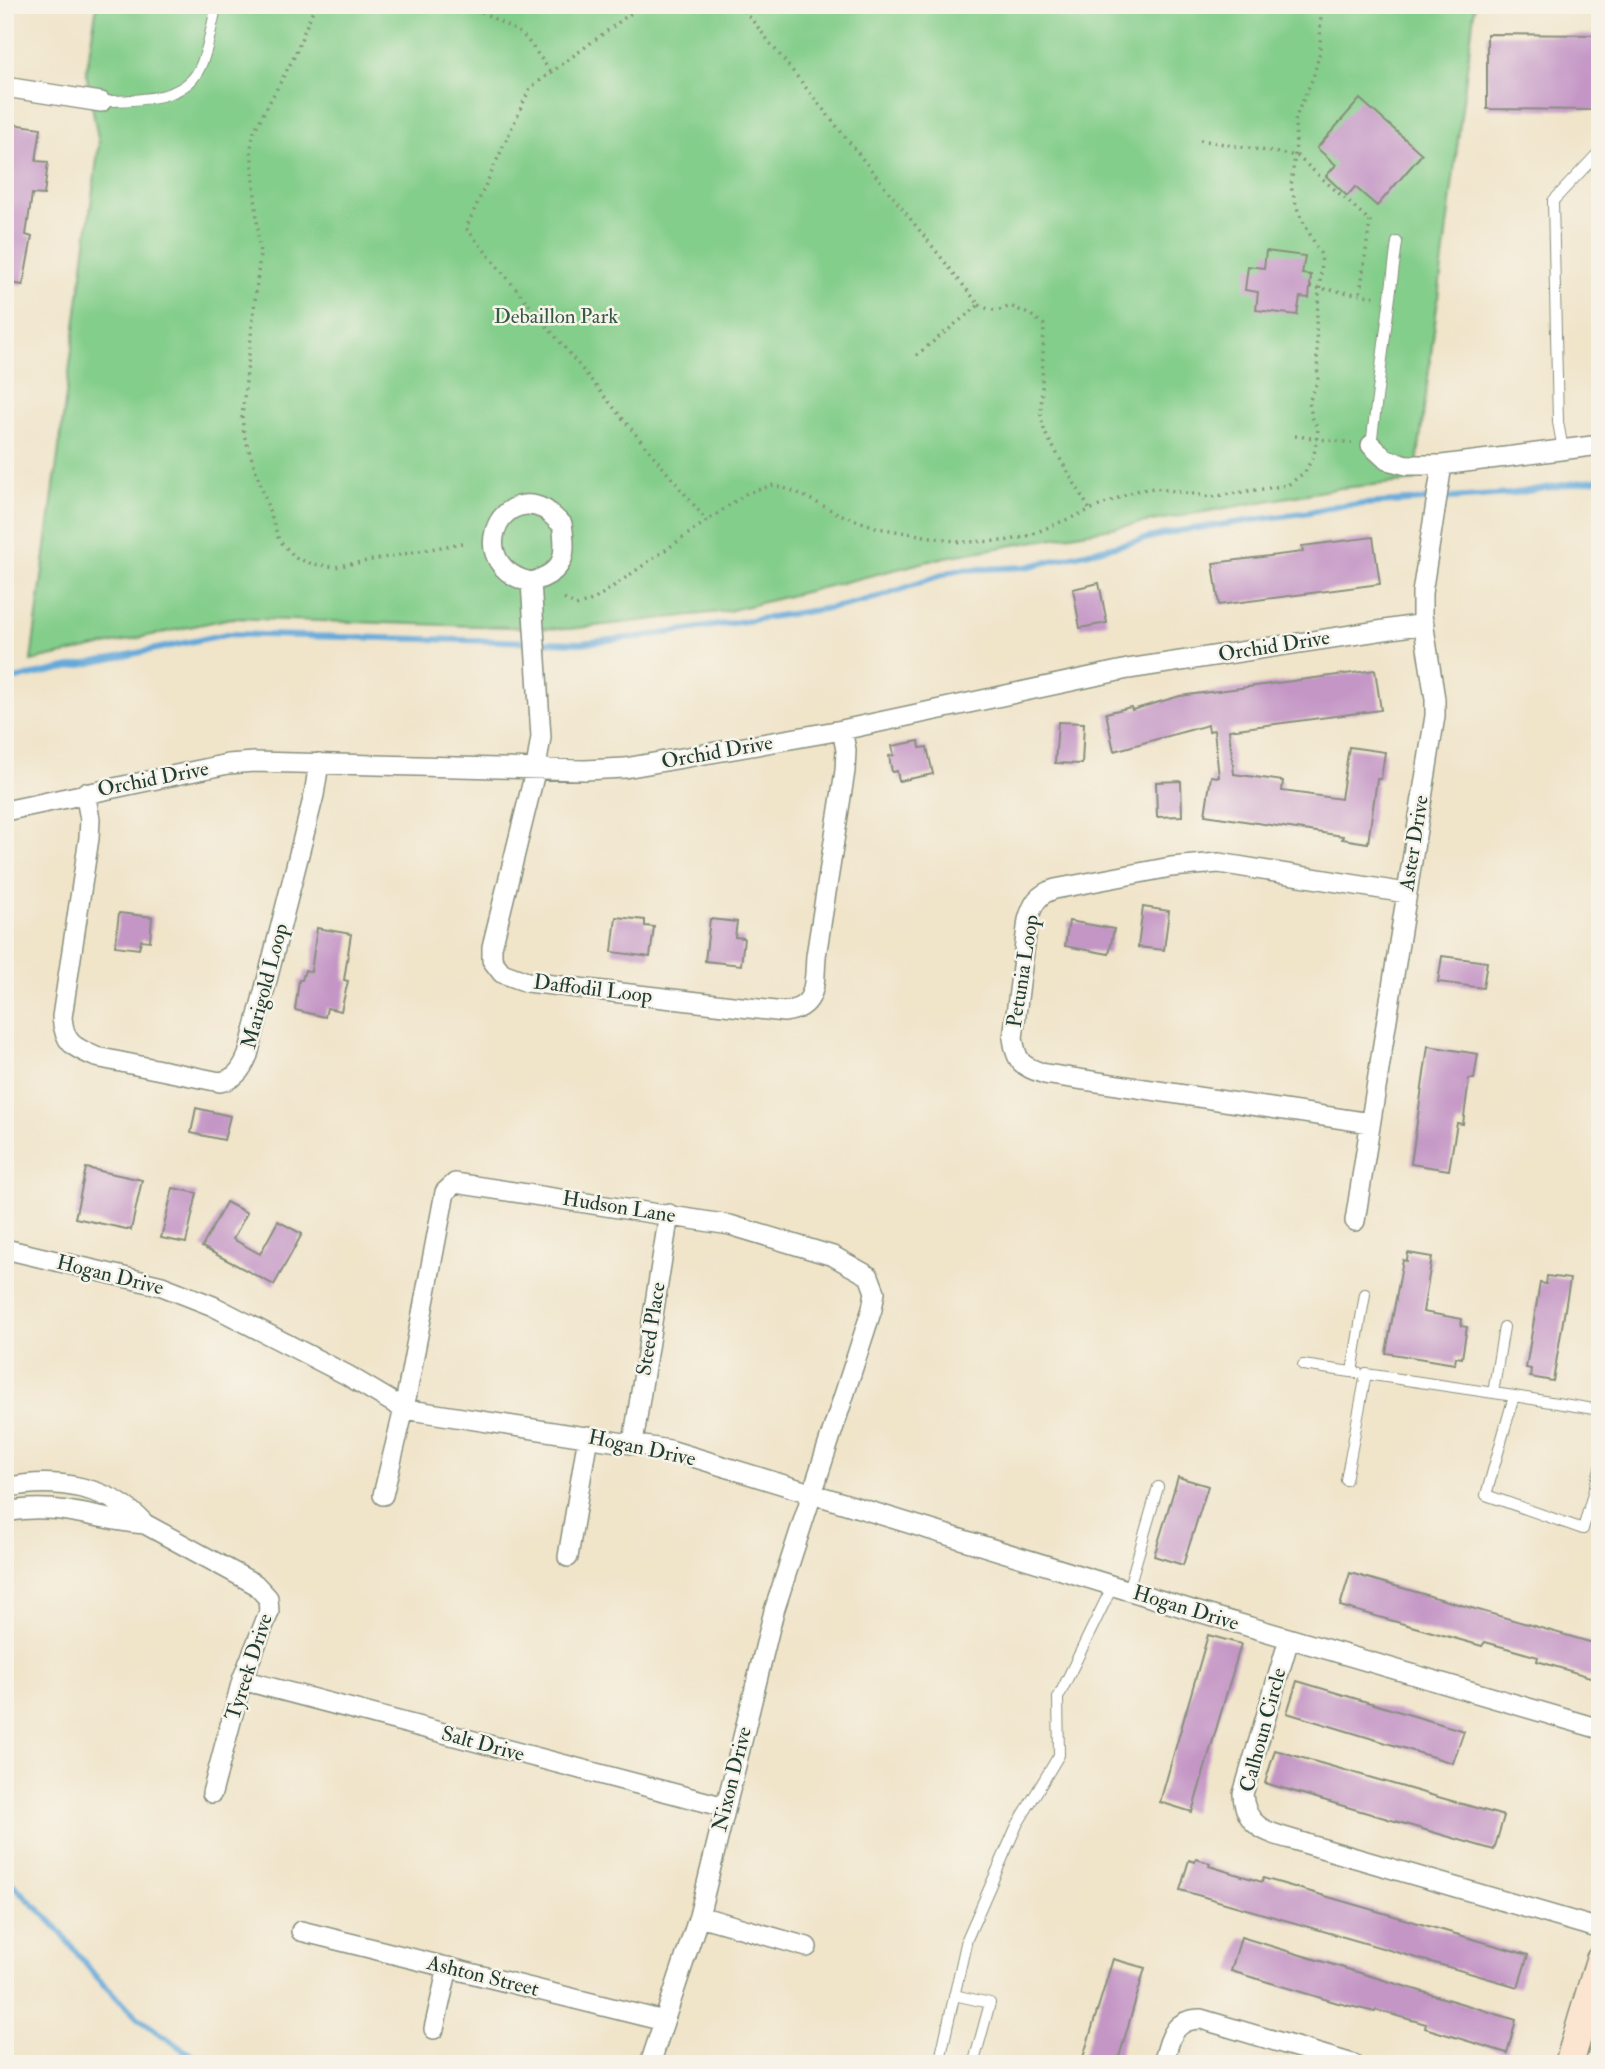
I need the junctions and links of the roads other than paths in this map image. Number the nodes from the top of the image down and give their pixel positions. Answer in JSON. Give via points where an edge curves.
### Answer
{"nodes":[{"id":1,"x":217,"y":5,"type":"edge"},
{"id":2,"x":5,"y":87,"type":"edge"},
{"id":3,"x":101,"y":102,"type":"joint"},
{"id":4,"x":1600,"y":151,"type":"edge"},
{"id":5,"x":1397,"y":242,"type":"dead end"},
{"id":6,"x":1371,"y":445,"type":"joint"},
{"id":7,"x":1600,"y":445,"type":"edge"},
{"id":8,"x":1563,"y":450,"type":"junction"},
{"id":9,"x":1442,"y":465,"type":"junction"},
{"id":10,"x":531,"y":582,"type":"dead end"},
{"id":11,"x":1424,"y":624,"type":"junction"},
{"id":12,"x":842,"y":730,"type":"junction"},
{"id":13,"x":319,"y":764,"type":"junction"},
{"id":14,"x":536,"y":768,"type":"junction"},
{"id":15,"x":85,"y":793,"type":"junction"},
{"id":16,"x":5,"y":811,"type":"edge"},
{"id":17,"x":1406,"y":893,"type":"junction"},
{"id":18,"x":1370,"y":1123,"type":"junction"},
{"id":19,"x":668,"y":1214,"type":"junction"},
{"id":20,"x":1355,"y":1221,"type":"dead end"},
{"id":21,"x":5,"y":1249,"type":"edge"},
{"id":22,"x":1365,"y":1294,"type":"dead end"},
{"id":23,"x":1504,"y":1327,"type":"dead end"},
{"id":24,"x":1303,"y":1365,"type":"dead end"},
{"id":25,"x":1352,"y":1372,"type":"junction"},
{"id":26,"x":1366,"y":1374,"type":"junction"},
{"id":27,"x":1493,"y":1393,"type":"junction"},
{"id":28,"x":1514,"y":1396,"type":"junction"},
{"id":29,"x":404,"y":1409,"type":"junction"},
{"id":30,"x":1600,"y":1410,"type":"edge"},
{"id":31,"x":588,"y":1436,"type":"junction"},
{"id":32,"x":634,"y":1443,"type":"junction"},
{"id":33,"x":1600,"y":1468,"type":"edge"},
{"id":34,"x":1346,"y":1480,"type":"dead end"},
{"id":35,"x":5,"y":1488,"type":"edge"},
{"id":36,"x":1158,"y":1488,"type":"dead end"},
{"id":37,"x":811,"y":1492,"type":"junction"},
{"id":38,"x":383,"y":1495,"type":"dead end"},
{"id":39,"x":5,"y":1512,"type":"edge"},
{"id":40,"x":145,"y":1524,"type":"junction"},
{"id":41,"x":568,"y":1557,"type":"dead end"},
{"id":42,"x":1121,"y":1588,"type":"junction"},
{"id":43,"x":1289,"y":1639,"type":"junction"},
{"id":44,"x":242,"y":1680,"type":"junction"},
{"id":45,"x":1600,"y":1730,"type":"edge"},
{"id":46,"x":212,"y":1793,"type":"dead end"},
{"id":47,"x":725,"y":1807,"type":"junction"},
{"id":48,"x":699,"y":1916,"type":"junction"},
{"id":49,"x":1600,"y":1929,"type":"edge"},
{"id":50,"x":302,"y":1931,"type":"dead end"},
{"id":51,"x":807,"y":1947,"type":"dead end"},
{"id":52,"x":1600,"y":1960,"type":"edge"},
{"id":53,"x":448,"y":1967,"type":"junction"},
{"id":54,"x":954,"y":1995,"type":"junction"},
{"id":55,"x":664,"y":2021,"type":"junction"},
{"id":56,"x":434,"y":2029,"type":"dead end"},
{"id":57,"x":975,"y":2058,"type":"dead end"},
{"id":58,"x":650,"y":2064,"type":"edge"},
{"id":59,"x":939,"y":2064,"type":"edge"},
{"id":60,"x":1163,"y":2064,"type":"edge"},
{"id":61,"x":1353,"y":2064,"type":"edge"},
{"id":62,"x":1569,"y":2064,"type":"edge"}],
"edges":[{"from":1,"to":3,"type":"lane","via":[[196,74],[181,89],[160,96]]},
{"from":2,"to":3,"type":"street"},
{"from":4,"to":8,"type":"lane","via":[[1553,201],[1558,422]]},
{"from":5,"to":6,"type":"lane"},
{"from":6,"to":9,"type":"street","via":[[1396,463]]},
{"from":7,"to":8,"type":"street"},
{"from":8,"to":9,"type":"street"},
{"from":9,"to":11,"type":"street","name":"Aster Drive","via":[[1422,593]]},
{"from":10,"to":14,"type":"street","name":"Daffodil Loop","via":[[541,737]]},
{"from":11,"to":12,"type":"street","name":"Orchid Drive","via":[[1128,669]]},
{"from":11,"to":17,"type":"street","name":"Aster Drive","via":[[1435,716]]},
{"from":12,"to":14,"type":"street","name":"Orchid Drive","via":[[625,768]]},
{"from":12,"to":14,"type":"street","name":"Daffodil Loop","via":[[845,771],[811,997],[805,1005],[784,1012],[527,982],[495,967],[492,947]]},
{"from":13,"to":14,"type":"street","name":"Orchid Drive"},
{"from":13,"to":15,"type":"street","name":"Orchid Drive","via":[[228,764]]},
{"from":13,"to":15,"type":"street","name":"Marigold Loop","via":[[248,1055],[229,1081],[96,1056],[79,1050],[63,1033],[89,838]]},
{"from":15,"to":16,"type":"street","name":"Orchid Drive"},
{"from":17,"to":18,"type":"street","name":"Aster Drive"},
{"from":17,"to":18,"type":"street","name":"Petunia Loop","via":[[1219,863],[1171,867],[1055,889],[1038,897],[1028,920],[1013,1038],[1020,1063],[1045,1074]]},
{"from":18,"to":20,"type":"street","name":"Aster Drive"},
{"from":19,"to":29,"type":"street","name":"Hudson Lane","via":[[455,1183],[445,1192]]},
{"from":19,"to":32,"type":"street","name":"Steed Place"},
{"from":19,"to":37,"type":"street","name":"Hudson Lane","via":[[730,1225],[833,1256],[869,1276],[875,1292],[872,1309]]},
{"from":21,"to":29,"type":"street","name":"Hogan Drive","via":[[162,1286],[213,1306]]},
{"from":22,"to":25,"type":"lane"},
{"from":23,"to":27,"type":"lane"},
{"from":24,"to":25,"type":"lane"},
{"from":25,"to":26,"type":"lane"},
{"from":26,"to":27,"type":"lane"},
{"from":26,"to":34,"type":"lane"},
{"from":27,"to":28,"type":"lane"},
{"from":28,"to":30,"type":"lane"},
{"from":28,"to":33,"type":"lane","via":[[1486,1495],[1583,1529]]},
{"from":29,"to":31,"type":"street","name":"Hogan Drive"},
{"from":29,"to":38,"type":"street","name":"Hudson Lane"},
{"from":31,"to":32,"type":"street","name":"Hogan Drive"},
{"from":31,"to":41,"type":"street"},
{"from":32,"to":37,"type":"street","name":"Hogan Drive"},
{"from":35,"to":40,"type":"street","name":"Tyreek Drive","via":[[49,1484],[94,1491],[124,1504]]},
{"from":36,"to":42,"type":"lane"},
{"from":37,"to":42,"type":"street","name":"Hogan Drive"},
{"from":37,"to":47,"type":"street","name":"Nixon Drive","via":[[774,1611]]},
{"from":39,"to":40,"type":"street","name":"Tyreek Drive","via":[[50,1507]]},
{"from":40,"to":44,"type":"street","name":"Tyreek Drive","via":[[248,1580],[268,1598],[269,1612]]},
{"from":42,"to":43,"type":"street","name":"Hogan Drive"},
{"from":42,"to":54,"type":"lane","via":[[1058,1698],[1059,1755],[1017,1825],[972,1927]]},
{"from":43,"to":45,"type":"street","name":"Calhoun Circle"},
{"from":43,"to":49,"type":"street","name":"Calhoun Circle","via":[[1243,1794],[1244,1808],[1260,1829]]},
{"from":44,"to":46,"type":"street","name":"Tyreek Drive"},
{"from":44,"to":47,"type":"street","name":"Salt Drive"},
{"from":47,"to":48,"type":"street","name":"Nixon Drive"},
{"from":48,"to":51,"type":"street"},
{"from":48,"to":55,"type":"street","name":"Nixon Drive"},
{"from":50,"to":53,"type":"street","name":"Ashton Street"},
{"from":52,"to":62,"type":"main road","via":[[1588,2014]]},
{"from":53,"to":55,"type":"street","name":"Ashton Street"},
{"from":53,"to":56,"type":"street"},
{"from":54,"to":57,"type":"lane","via":[[990,2003]]},
{"from":54,"to":59,"type":"lane"},
{"from":55,"to":58,"type":"street","name":"Nixon Drive"},
{"from":60,"to":61,"type":"street","via":[[1177,2028],[1191,2019],[1201,2019]]}]}
